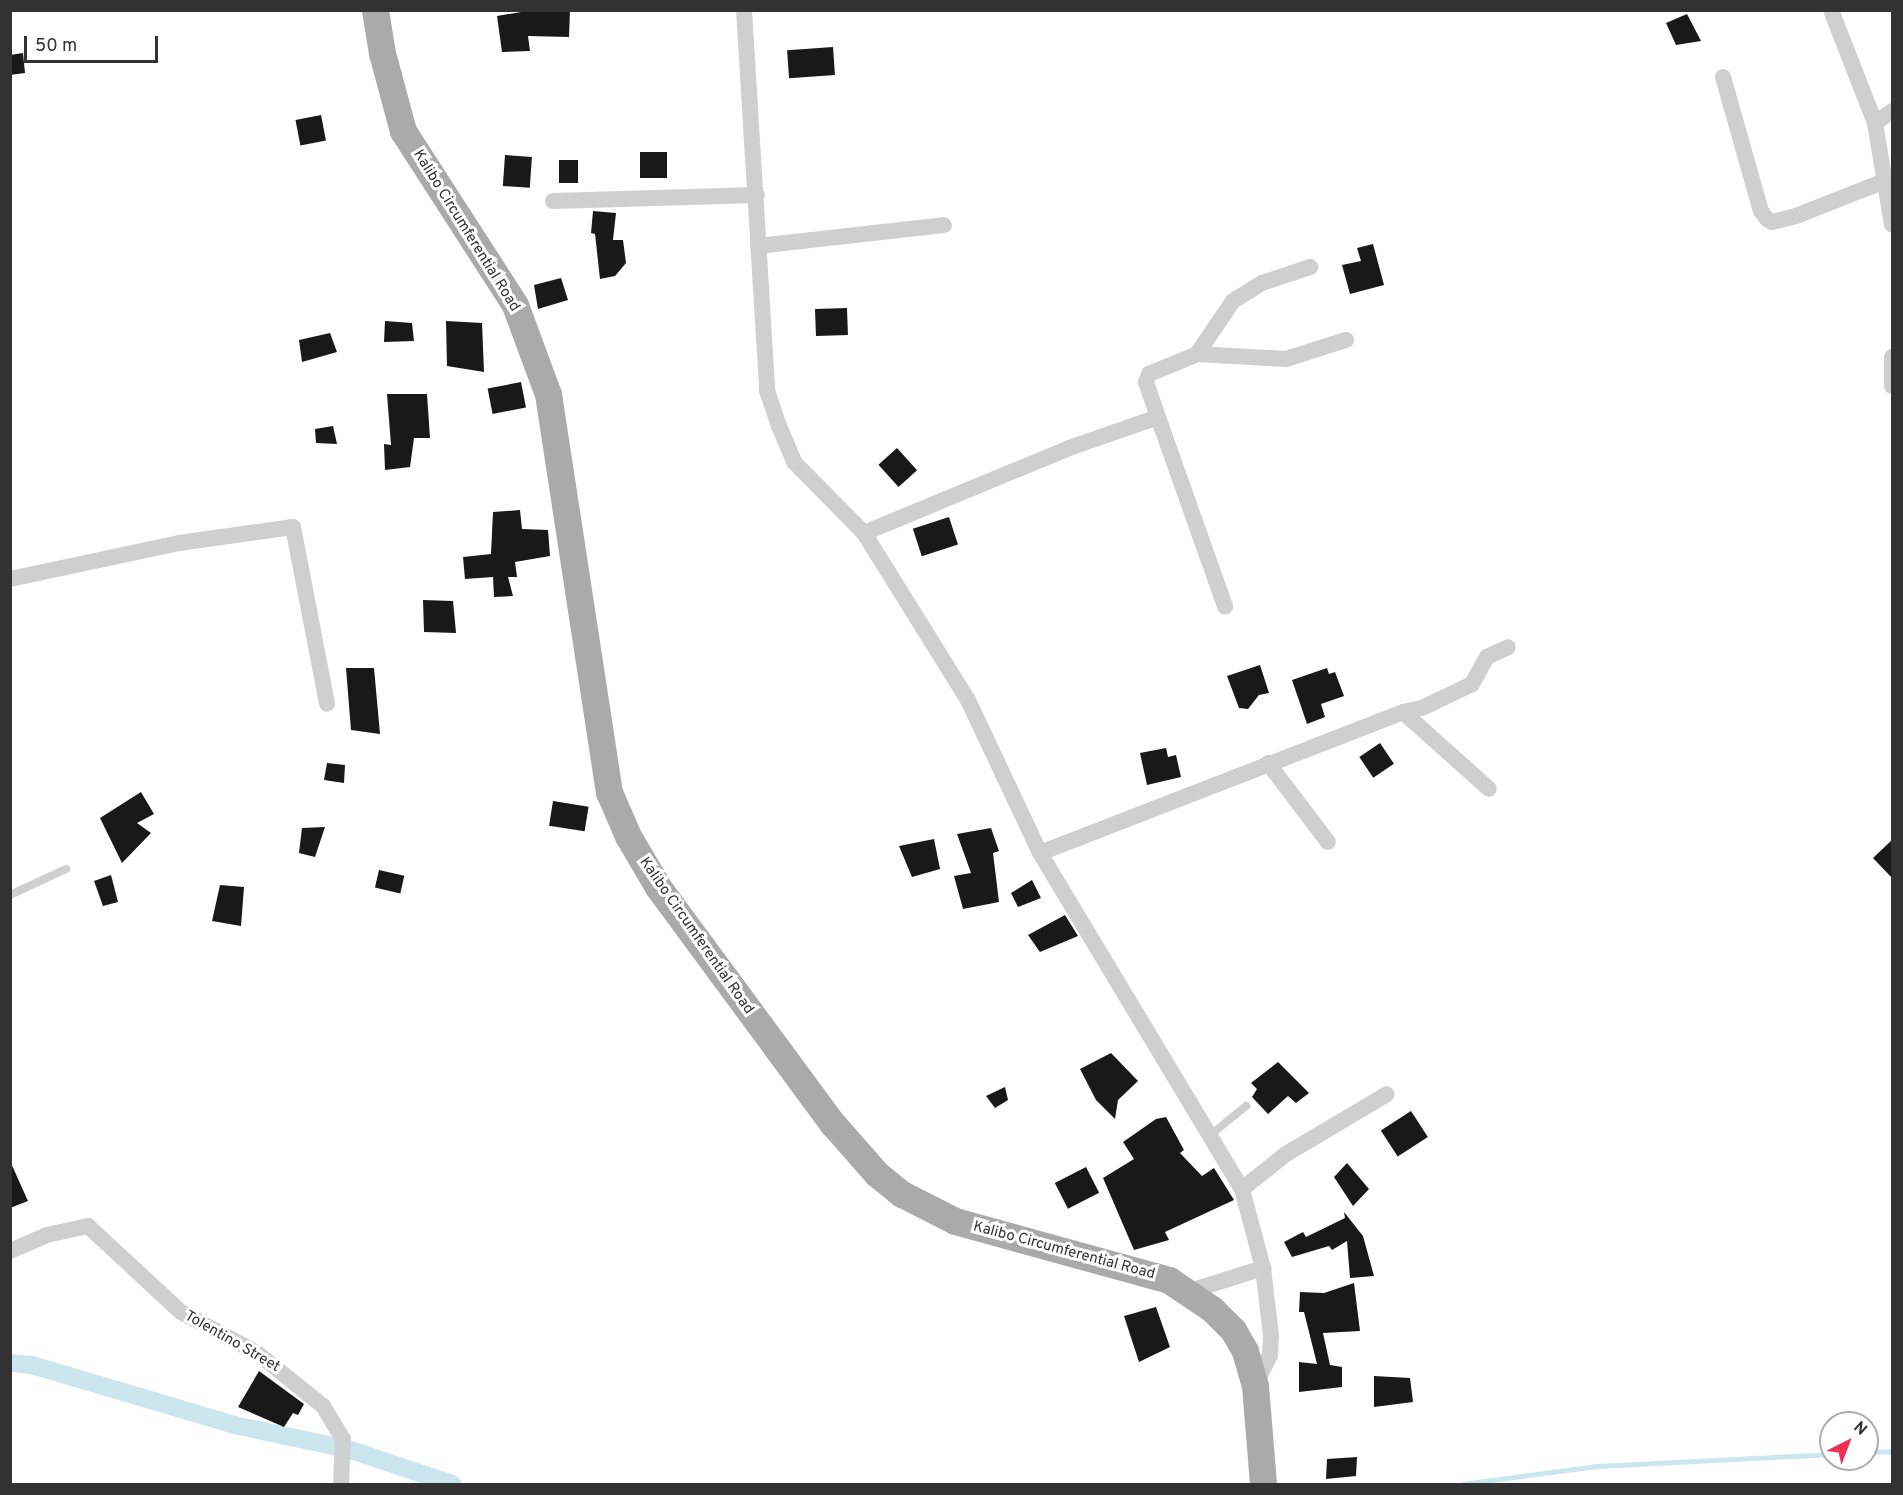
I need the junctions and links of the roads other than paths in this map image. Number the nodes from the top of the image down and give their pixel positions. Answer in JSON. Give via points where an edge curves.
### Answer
{"nodes":[{"id":1,"x":375,"y":10,"type":"edge"},
{"id":2,"x":744,"y":10,"type":"edge"},
{"id":3,"x":1831,"y":10,"type":"edge"},
{"id":4,"x":1723,"y":77,"type":"dead end"},
{"id":5,"x":1893,"y":111,"type":"edge"},
{"id":6,"x":1875,"y":123,"type":"junction"},
{"id":7,"x":1885,"y":181,"type":"junction"},
{"id":8,"x":757,"y":195,"type":"junction"},
{"id":9,"x":553,"y":201,"type":"dead end"},
{"id":10,"x":944,"y":225,"type":"dead end"},
{"id":11,"x":1893,"y":225,"type":"edge"},
{"id":12,"x":758,"y":246,"type":"junction"},
{"id":13,"x":1310,"y":267,"type":"dead end"},
{"id":14,"x":1346,"y":340,"type":"dead end"},
{"id":15,"x":1197,"y":354,"type":"junction"},
{"id":16,"x":1893,"y":357,"type":"edge"},
{"id":17,"x":1893,"y":386,"type":"edge"},
{"id":18,"x":1158,"y":417,"type":"junction"},
{"id":19,"x":864,"y":533,"type":"junction"},
{"id":20,"x":10,"y":579,"type":"edge"},
{"id":21,"x":1225,"y":606,"type":"dead end"},
{"id":22,"x":1508,"y":647,"type":"dead end"},
{"id":23,"x":327,"y":704,"type":"dead end"},
{"id":24,"x":1403,"y":712,"type":"junction"},
{"id":25,"x":1268,"y":763,"type":"junction"},
{"id":26,"x":1489,"y":789,"type":"dead end"},
{"id":27,"x":1328,"y":842,"type":"dead end"},
{"id":28,"x":1040,"y":853,"type":"junction"},
{"id":29,"x":66,"y":869,"type":"dead end"},
{"id":30,"x":10,"y":895,"type":"edge"},
{"id":31,"x":1387,"y":1094,"type":"dead end"},
{"id":32,"x":1246,"y":1106,"type":"dead end"},
{"id":33,"x":1209,"y":1136,"type":"junction"},
{"id":34,"x":1242,"y":1189,"type":"junction"},
{"id":35,"x":10,"y":1251,"type":"edge"},
{"id":36,"x":1263,"y":1268,"type":"junction"},
{"id":37,"x":1190,"y":1291,"type":"junction"},
{"id":38,"x":1255,"y":1386,"type":"junction"},
{"id":39,"x":341,"y":1485,"type":"edge"},
{"id":40,"x":1263,"y":1485,"type":"edge"}],
"edges":[{"from":1,"to":37,"type":"main road","name":"Kalibo Circumferential Road","via":[[403,131],[515,305],[548,394],[609,792],[628,836],[658,887],[833,1124],[877,1174],[902,1194],[955,1221],[1127,1266]]},
{"from":2,"to":8,"type":"street"},
{"from":3,"to":6,"type":"street"},
{"from":4,"to":7,"type":"street","via":[[1761,212],[1767,219],[1796,216]]},
{"from":5,"to":6,"type":"street"},
{"from":6,"to":7,"type":"street"},
{"from":7,"to":11,"type":"street"},
{"from":8,"to":9,"type":"street"},
{"from":8,"to":12,"type":"street"},
{"from":10,"to":12,"type":"street"},
{"from":12,"to":19,"type":"street","via":[[766,391],[778,426],[794,462]]},
{"from":13,"to":15,"type":"street","via":[[1262,283],[1233,301]]},
{"from":14,"to":15,"type":"street","via":[[1286,359]]},
{"from":15,"to":18,"type":"street","via":[[1149,374],[1146,382]]},
{"from":16,"to":17,"type":"street"},
{"from":18,"to":19,"type":"street","via":[[1069,448]]},
{"from":18,"to":21,"type":"street"},
{"from":19,"to":28,"type":"street","via":[[968,700]]},
{"from":20,"to":23,"type":"street","via":[[179,543],[293,527]]},
{"from":22,"to":24,"type":"street","via":[[1487,657],[1472,684],[1422,708]]},
{"from":24,"to":25,"type":"street"},
{"from":24,"to":26,"type":"street"},
{"from":25,"to":27,"type":"street"},
{"from":25,"to":28,"type":"street"},
{"from":28,"to":33,"type":"street"},
{"from":29,"to":30,"type":"lane"},
{"from":31,"to":34,"type":"street","via":[[1286,1154]]},
{"from":32,"to":33,"type":"lane"},
{"from":33,"to":34,"type":"street"},
{"from":34,"to":36,"type":"street"},
{"from":35,"to":39,"type":"street","name":"Tolentino Street","via":[[47,1235],[88,1226],[181,1312],[257,1353],[323,1406],[343,1439]]},
{"from":36,"to":37,"type":"street"},
{"from":36,"to":38,"type":"street","via":[[1270,1355]]},
{"from":37,"to":38,"type":"main road","name":"Kalibo Circumferential Road","via":[[1233,1330],[1245,1352]]},
{"from":38,"to":40,"type":"main road","name":"Kalibo Circumferential Road"}]}
